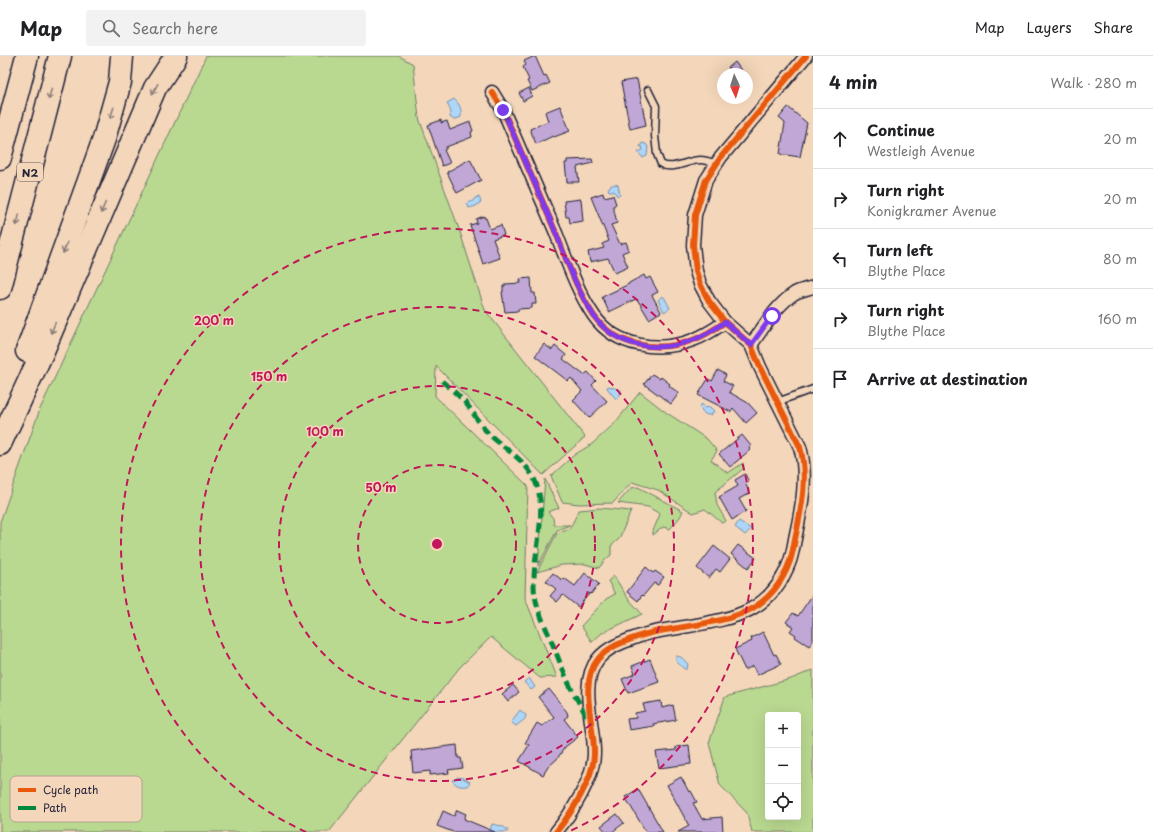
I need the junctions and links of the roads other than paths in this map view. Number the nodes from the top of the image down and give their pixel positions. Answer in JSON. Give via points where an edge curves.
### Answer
{"nodes":[{"id":1,"x":26,"y":56,"type":"edge"},
{"id":2,"x":60,"y":56,"type":"edge"},
{"id":3,"x":176,"y":56,"type":"edge"},
{"id":4,"x":806,"y":56,"type":"edge"},
{"id":5,"x":122,"y":58,"type":"edge"},
{"id":6,"x":648,"y":90,"type":"dead end"},
{"id":7,"x":492,"y":92,"type":"dead end"},
{"id":8,"x":0,"y":158,"type":"edge"},
{"id":9,"x":716,"y":164,"type":"junction"},
{"id":10,"x":813,"y":287,"type":"edge"},
{"id":11,"x":0,"y":288,"type":"edge"},
{"id":12,"x":725,"y":322,"type":"junction"},
{"id":13,"x":751,"y":345,"type":"junction"},
{"id":14,"x":813,"y":389,"type":"edge"},
{"id":15,"x":777,"y":402,"type":"junction"},
{"id":16,"x":0,"y":423,"type":"edge"},
{"id":17,"x":0,"y":444,"type":"edge"},
{"id":18,"x":809,"y":476,"type":"edge"},
{"id":19,"x":556,"y":832,"type":"edge"}],
"edges":[{"from":1,"to":8,"type":"highway","number":"N2"},
{"from":2,"to":11,"type":"highway","number":"N2","one_way":true},
{"from":3,"to":17,"type":"highway","one_way":true,"via":[[154,88],[42,354]]},
{"from":4,"to":9,"type":"street"},
{"from":5,"to":16,"type":"highway","one_way":true,"via":[[118,89],[104,139]]},
{"from":6,"to":9,"type":"lane","via":[[656,106],[655,140],[661,164],[674,166],[700,160]]},
{"from":7,"to":12,"type":"street","via":[[503,110],[578,286],[595,317],[608,330],[628,342],[659,347],[694,340]]},
{"from":9,"to":12,"type":"street","via":[[706,180],[699,199],[693,245],[700,284]]},
{"from":10,"to":13,"type":"street","via":[[796,293],[783,304]]},
{"from":12,"to":13,"type":"street"},
{"from":13,"to":15,"type":"street"},
{"from":14,"to":15,"type":"lane"},
{"from":15,"to":18,"type":"street","via":[[800,447]]},
{"from":18,"to":19,"type":"street","via":[[790,560],[779,583],[765,601],[744,614],[725,620],[646,634],[619,643],[598,660],[588,687],[594,756],[582,792]]}]}
